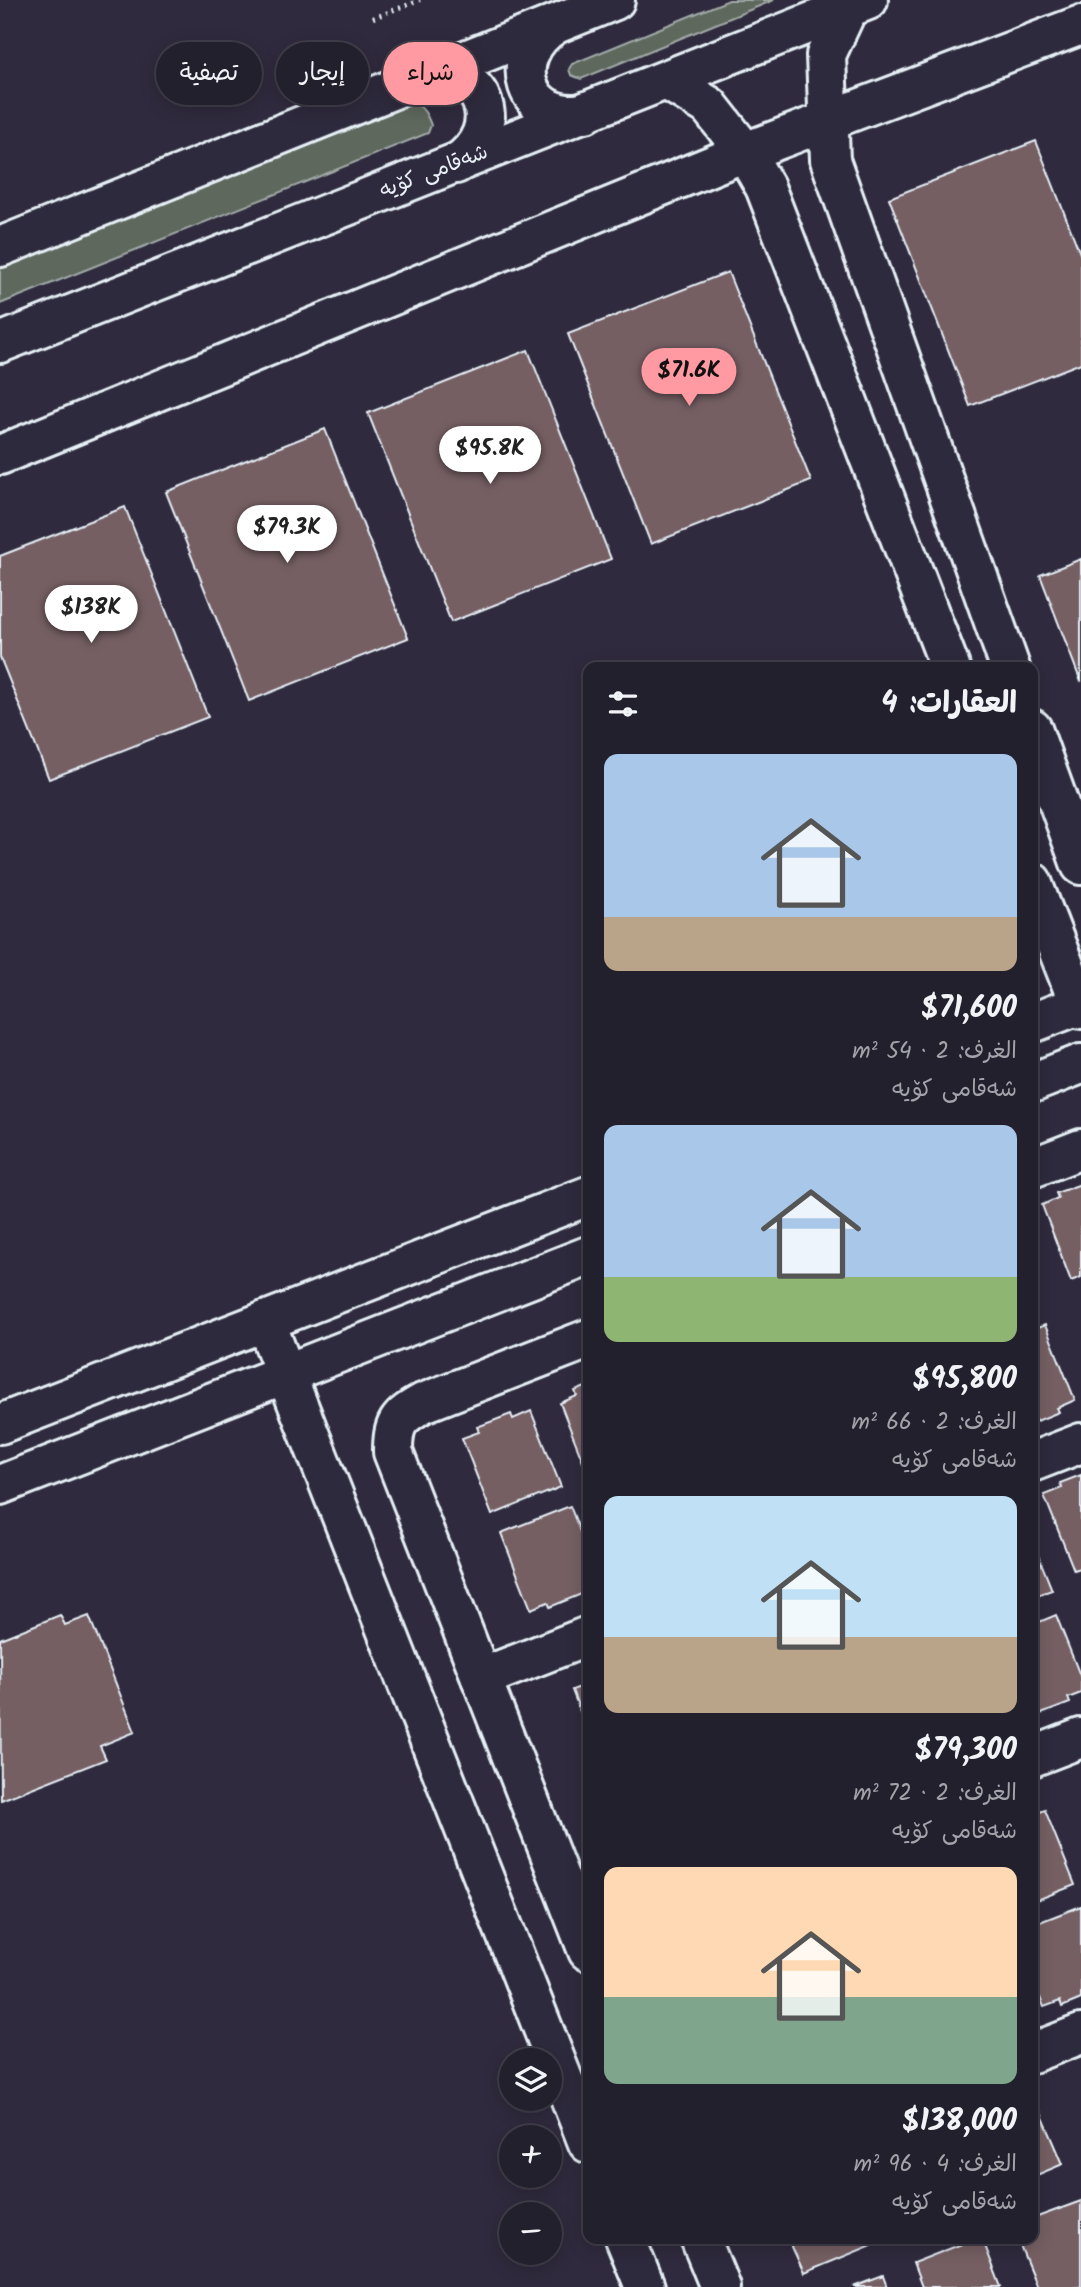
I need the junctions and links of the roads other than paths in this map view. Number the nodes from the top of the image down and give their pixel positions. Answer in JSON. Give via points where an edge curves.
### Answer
{"nodes":[{"id":1,"x":615,"y":0,"type":"edge"},
{"id":2,"x":858,"y":4,"type":"edge"},
{"id":3,"x":1081,"y":25,"type":"edge"},
{"id":4,"x":554,"y":26,"type":"junction"},
{"id":5,"x":478,"y":57,"type":"edge"},
{"id":6,"x":668,"y":81,"type":"junction"},
{"id":7,"x":383,"y":95,"type":"edge"},
{"id":8,"x":478,"y":95,"type":"edge"},
{"id":9,"x":585,"y":113,"type":"junction"},
{"id":10,"x":827,"y":122,"type":"junction"},
{"id":11,"x":746,"y":152,"type":"junction"},
{"id":12,"x":456,"y":163,"type":"junction"},
{"id":13,"x":0,"y":247,"type":"edge"},
{"id":14,"x":0,"y":343,"type":"edge"},
{"id":15,"x":0,"y":455,"type":"edge"},
{"id":16,"x":948,"y":662,"type":"edge"},
{"id":17,"x":1008,"y":662,"type":"edge"},
{"id":18,"x":1038,"y":746,"type":"edge"},
{"id":19,"x":1081,"y":865,"type":"edge"},
{"id":20,"x":1038,"y":898,"type":"edge"},
{"id":21,"x":1080,"y":1006,"type":"edge"},
{"id":22,"x":1038,"y":1021,"type":"edge"},
{"id":23,"x":1081,"y":1064,"type":"edge"},
{"id":24,"x":1038,"y":1081,"type":"edge"},
{"id":25,"x":1081,"y":1149,"type":"edge"},
{"id":26,"x":1038,"y":1166,"type":"edge"},
{"id":27,"x":583,"y":1198,"type":"edge"},
{"id":28,"x":583,"y":1258,"type":"edge"},
{"id":29,"x":265,"y":1321,"type":"junction"},
{"id":30,"x":583,"y":1341,"type":"edge"},
{"id":31,"x":285,"y":1374,"type":"junction"},
{"id":32,"x":0,"y":1424,"type":"edge"},
{"id":33,"x":1081,"y":1443,"type":"edge"},
{"id":34,"x":1038,"y":1460,"type":"edge"},
{"id":35,"x":0,"y":1485,"type":"edge"},
{"id":36,"x":583,"y":1638,"type":"edge"},
{"id":37,"x":481,"y":1678,"type":"junction"},
{"id":38,"x":1080,"y":1742,"type":"edge"},
{"id":39,"x":1038,"y":1755,"type":"edge"},
{"id":40,"x":583,"y":1931,"type":"edge"},
{"id":41,"x":1081,"y":2034,"type":"edge"},
{"id":42,"x":1038,"y":2051,"type":"edge"},
{"id":43,"x":583,"y":2130,"type":"edge"},
{"id":44,"x":627,"y":2244,"type":"edge"},
{"id":45,"x":703,"y":2244,"type":"edge"},
{"id":46,"x":645,"y":2287,"type":"edge"},
{"id":47,"x":720,"y":2287,"type":"edge"}],
"edges":[{"from":1,"to":4,"type":"main road"},
{"from":2,"to":6,"type":"main road","name":"شەقامی کۆیە"},
{"from":2,"to":10,"type":"main road","via":[[826,55]]},
{"from":3,"to":10,"type":"main road"},
{"from":4,"to":5,"type":"main road"},
{"from":4,"to":9,"type":"main road","via":[[532,44],[526,59],[529,89],[551,111],[566,116]]},
{"from":6,"to":9,"type":"main road","name":"شەقامی کۆیە"},
{"from":6,"to":11,"type":"main road","via":[[709,106]]},
{"from":7,"to":13,"type":"main road"},
{"from":8,"to":12,"type":"main road","via":[[485,128],[480,143]]},
{"from":9,"to":12,"type":"main road","name":"شەقامی کۆیە"},
{"from":10,"to":11,"type":"main road"},
{"from":10,"to":17,"type":"main road","via":[[830,160]]},
{"from":11,"to":15,"type":"main road"},
{"from":11,"to":16,"type":"main road","via":[[765,187]]},
{"from":12,"to":14,"type":"main road","name":"شەقامی کۆیە"},
{"from":18,"to":19,"type":"main road"},
{"from":20,"to":21,"type":"main road"},
{"from":21,"to":22,"type":"main road"},
{"from":23,"to":24,"type":"main road"},
{"from":25,"to":26,"type":"main road"},
{"from":27,"to":29,"type":"main road"},
{"from":28,"to":31,"type":"main road"},
{"from":29,"to":31,"type":"main road"},
{"from":29,"to":32,"type":"main road"},
{"from":30,"to":37,"type":"main road","via":[[423,1403],[404,1413],[393,1430],[393,1452]]},
{"from":31,"to":35,"type":"main road"},
{"from":31,"to":43,"type":"main road"},
{"from":33,"to":34,"type":"main road"},
{"from":36,"to":37,"type":"main road"},
{"from":37,"to":40,"type":"main road"},
{"from":38,"to":39,"type":"main road"},
{"from":41,"to":42,"type":"main road"},
{"from":44,"to":46,"type":"main road"},
{"from":45,"to":47,"type":"main road"}]}
